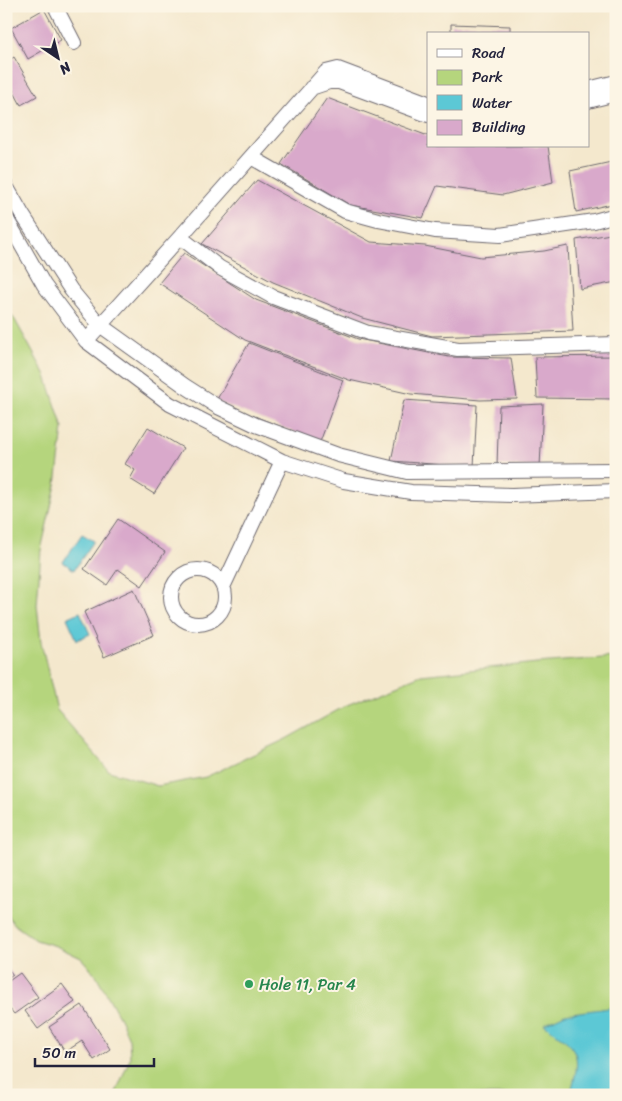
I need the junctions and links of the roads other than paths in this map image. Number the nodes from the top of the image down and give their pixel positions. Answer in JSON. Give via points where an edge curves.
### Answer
{"nodes":[{"id":1,"x":56,"y":6,"type":"edge"},
{"id":2,"x":74,"y":43,"type":"dead end"},
{"id":3,"x":616,"y":82,"type":"edge"},
{"id":4,"x":311,"y":88,"type":"junction"},
{"id":5,"x":590,"y":88,"type":"edge"},
{"id":6,"x":616,"y":94,"type":"edge"},
{"id":7,"x":590,"y":100,"type":"edge"},
{"id":8,"x":427,"y":103,"type":"edge"},
{"id":9,"x":427,"y":115,"type":"edge"},
{"id":10,"x":251,"y":157,"type":"junction"},
{"id":11,"x":6,"y":186,"type":"edge"},
{"id":12,"x":616,"y":215,"type":"edge"},
{"id":13,"x":6,"y":218,"type":"edge"},
{"id":14,"x":180,"y":237,"type":"junction"},
{"id":15,"x":100,"y":325,"type":"junction"},
{"id":16,"x":86,"y":340,"type":"junction"},
{"id":17,"x":616,"y":344,"type":"edge"},
{"id":18,"x":282,"y":461,"type":"junction"},
{"id":19,"x":616,"y":470,"type":"edge"},
{"id":20,"x":616,"y":492,"type":"edge"},
{"id":21,"x":223,"y":587,"type":"junction"}],
"edges":[{"from":1,"to":2,"type":"street"},
{"from":3,"to":5,"type":"street"},
{"from":4,"to":8,"type":"street","via":[[326,72],[338,69]]},
{"from":4,"to":9,"type":"street","via":[[339,82]]},
{"from":4,"to":10,"type":"street"},
{"from":6,"to":7,"type":"street"},
{"from":10,"to":12,"type":"street","via":[[345,211],[435,231],[500,235]]},
{"from":10,"to":14,"type":"street"},
{"from":11,"to":15,"type":"street","via":[[71,290]]},
{"from":13,"to":16,"type":"street","via":[[44,285]]},
{"from":14,"to":15,"type":"street"},
{"from":14,"to":17,"type":"street","via":[[220,268],[273,297],[368,333],[458,349]]},
{"from":15,"to":16,"type":"street"},
{"from":15,"to":19,"type":"street","via":[[218,407],[256,425],[338,455],[407,472]]},
{"from":16,"to":18,"type":"street","via":[[170,404]]},
{"from":18,"to":20,"type":"street","via":[[344,481],[411,492],[512,495]]},
{"from":18,"to":21,"type":"street"},
{"from":21,"to":21,"type":"street","via":[[223,609],[210,622],[193,624],[178,617],[173,609],[171,590],[181,575],[190,571],[208,572],[216,576]]}]}
